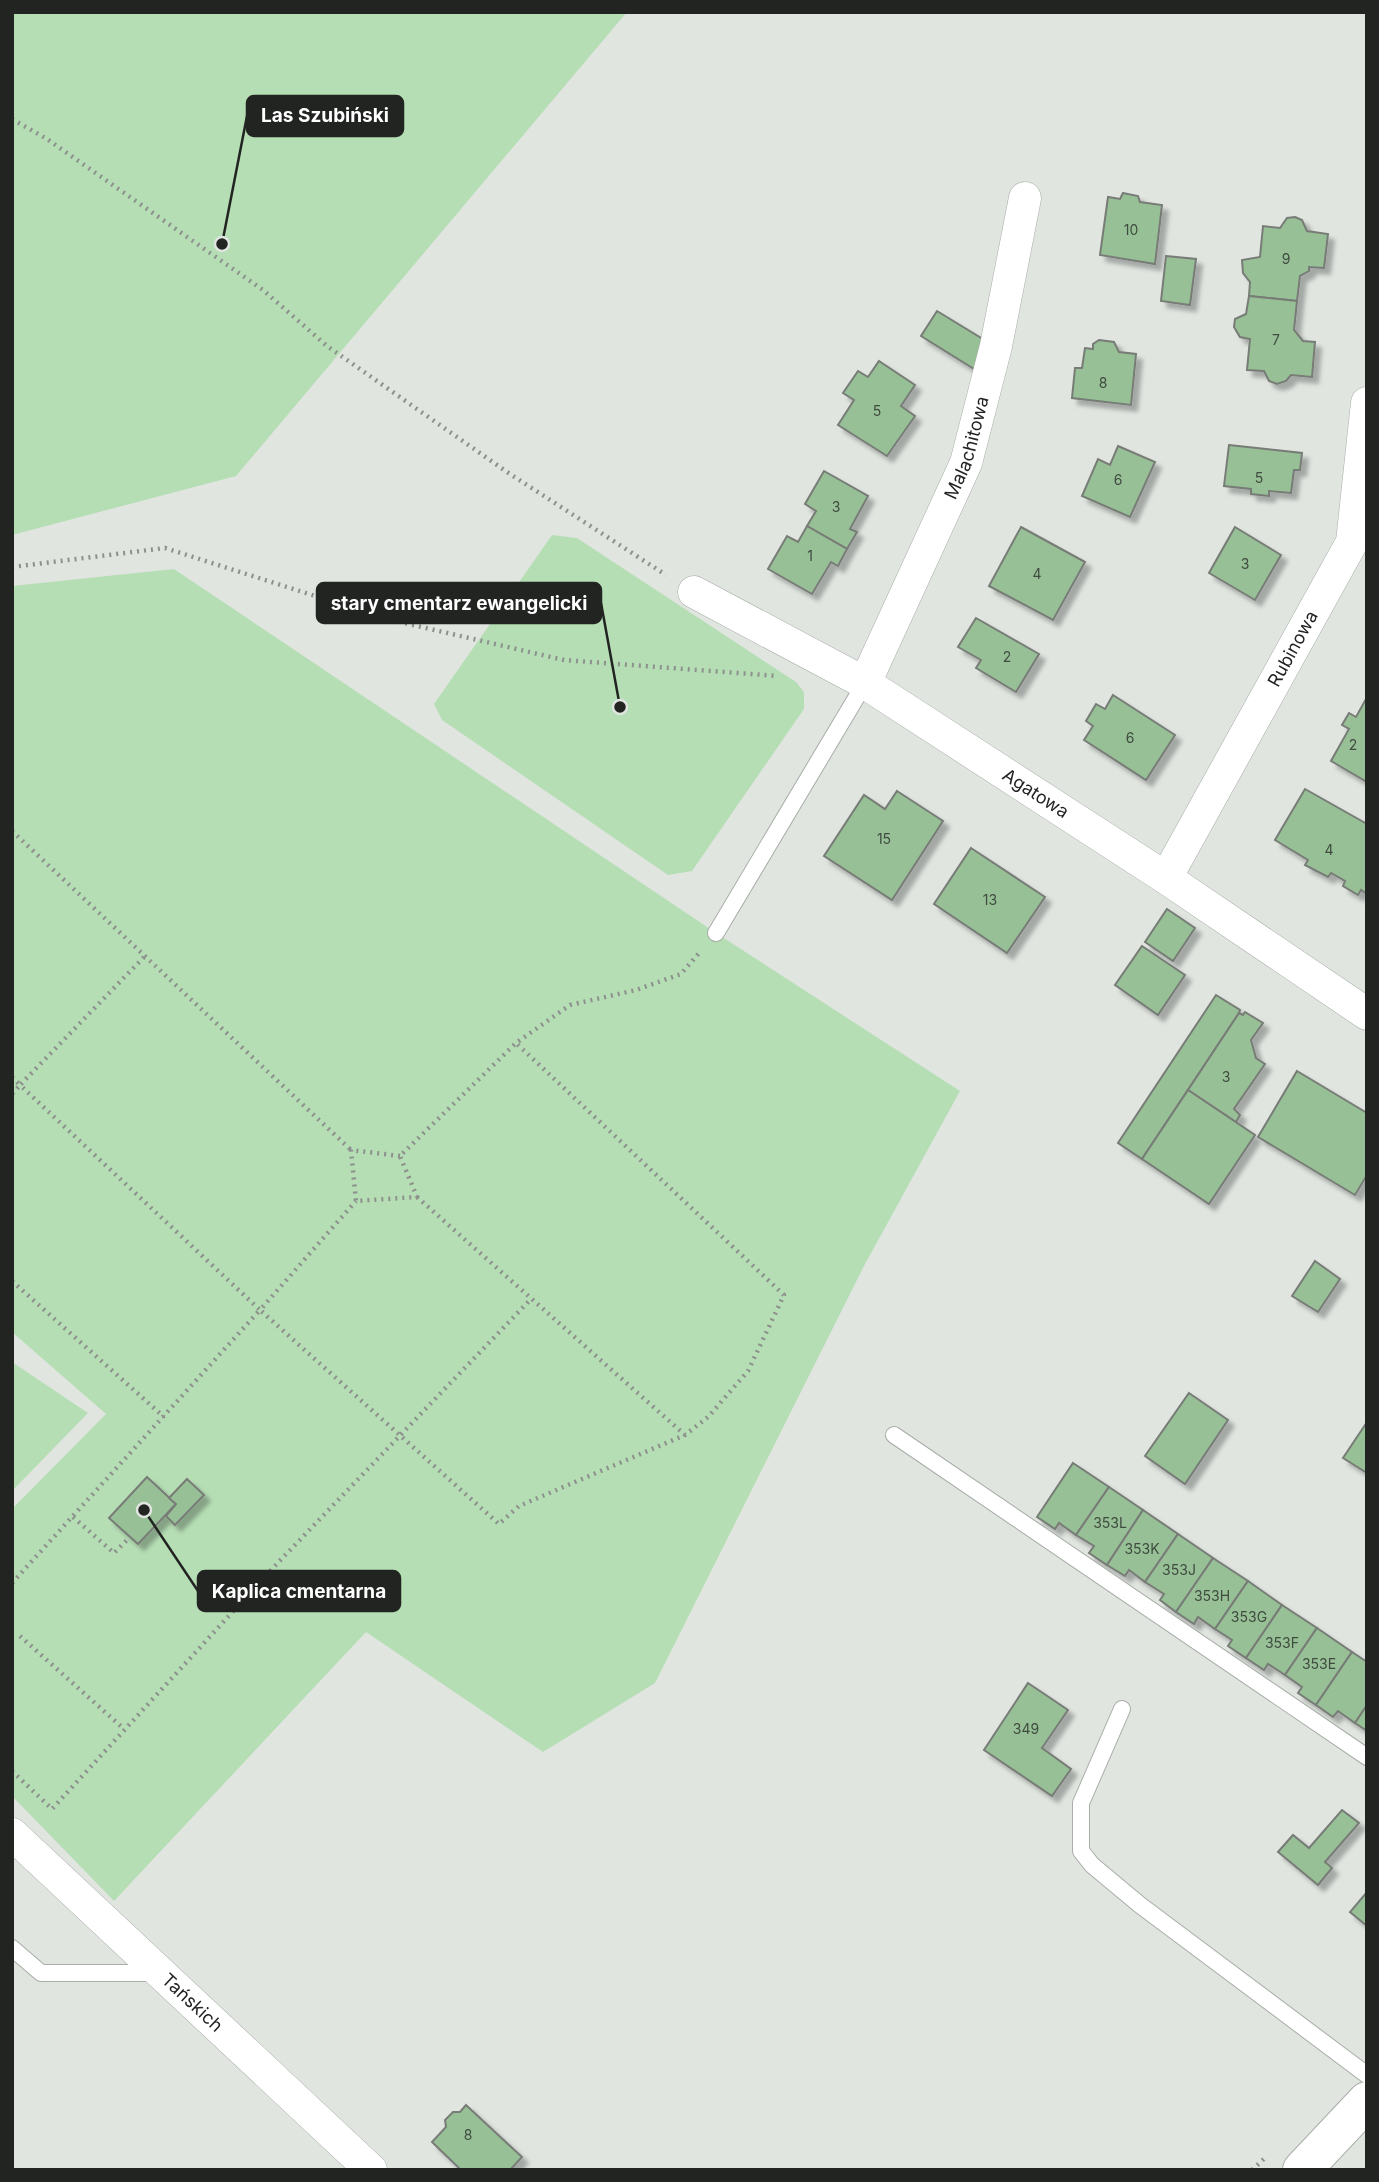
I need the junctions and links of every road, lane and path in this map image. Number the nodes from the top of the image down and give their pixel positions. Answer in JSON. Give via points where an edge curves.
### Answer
{"nodes":[{"id":1,"x":12,"y":119,"type":"edge"},
{"id":2,"x":1025,"y":198,"type":"dead end"},
{"id":3,"x":1367,"y":403,"type":"edge"},
{"id":4,"x":12,"y":567,"type":"edge"},
{"id":5,"x":694,"y":592,"type":"joint"},
{"id":6,"x":783,"y":676,"type":"dead end"},
{"id":7,"x":865,"y":682,"type":"junction"},
{"id":8,"x":12,"y":831,"type":"edge"},
{"id":9,"x":1166,"y":878,"type":"junction"},
{"id":10,"x":716,"y":933,"type":"joint"},
{"id":11,"x":144,"y":957,"type":"junction"},
{"id":12,"x":1367,"y":1014,"type":"edge"},
{"id":13,"x":516,"y":1043,"type":"junction"},
{"id":14,"x":12,"y":1077,"type":"edge"},
{"id":15,"x":20,"y":1084,"type":"junction"},
{"id":16,"x":12,"y":1094,"type":"edge"},
{"id":17,"x":351,"y":1150,"type":"junction"},
{"id":18,"x":400,"y":1156,"type":"junction"},
{"id":19,"x":417,"y":1197,"type":"junction"},
{"id":20,"x":356,"y":1201,"type":"junction"},
{"id":21,"x":12,"y":1281,"type":"edge"},
{"id":22,"x":531,"y":1298,"type":"junction"},
{"id":23,"x":260,"y":1310,"type":"junction"},
{"id":24,"x":164,"y":1417,"type":"junction"},
{"id":25,"x":399,"y":1434,"type":"junction"},
{"id":26,"x":685,"y":1435,"type":"junction"},
{"id":27,"x":894,"y":1435,"type":"dead end"},
{"id":28,"x":73,"y":1517,"type":"junction"},
{"id":29,"x":130,"y":1537,"type":"dead end"},
{"id":30,"x":12,"y":1583,"type":"edge"},
{"id":31,"x":20,"y":1636,"type":"dead end"},
{"id":32,"x":1122,"y":1709,"type":"dead end"},
{"id":33,"x":124,"y":1729,"type":"junction"},
{"id":34,"x":1367,"y":1757,"type":"edge"},
{"id":35,"x":12,"y":1771,"type":"edge"},
{"id":36,"x":12,"y":1834,"type":"edge"},
{"id":37,"x":12,"y":1948,"type":"edge"},
{"id":38,"x":160,"y":1973,"type":"junction"},
{"id":39,"x":1367,"y":2075,"type":"edge"},
{"id":40,"x":1367,"y":2101,"type":"edge"},
{"id":41,"x":371,"y":2170,"type":"edge"},
{"id":42,"x":1301,"y":2170,"type":"edge"}],
"edges":[{"from":1,"to":5,"type":"path","via":[[263,290],[327,346],[496,465]]},
{"from":2,"to":7,"type":"street","name":"Malachitowa","via":[[996,346],[966,463]]},
{"from":3,"to":9,"type":"street","name":"Rubinowa","via":[[1352,541]]},
{"from":4,"to":6,"type":"path","via":[[165,548],[387,619],[564,660]]},
{"from":5,"to":7,"type":"street","name":"Agatowa"},
{"from":7,"to":9,"type":"street","name":"Agatowa"},
{"from":7,"to":10,"type":"lane"},
{"from":8,"to":11,"type":"path"},
{"from":9,"to":12,"type":"street","name":"Agatowa"},
{"from":10,"to":13,"type":"path","via":[[681,974],[570,1005]]},
{"from":11,"to":15,"type":"path"},
{"from":11,"to":17,"type":"path"},
{"from":13,"to":18,"type":"path"},
{"from":13,"to":26,"type":"path","via":[[784,1295],[748,1371],[708,1417]]},
{"from":14,"to":15,"type":"path"},
{"from":15,"to":16,"type":"path"},
{"from":15,"to":23,"type":"path"},
{"from":17,"to":18,"type":"path"},
{"from":17,"to":20,"type":"path"},
{"from":18,"to":19,"type":"path"},
{"from":19,"to":20,"type":"path"},
{"from":19,"to":22,"type":"path"},
{"from":20,"to":23,"type":"path"},
{"from":21,"to":24,"type":"path"},
{"from":22,"to":25,"type":"path"},
{"from":22,"to":26,"type":"path"},
{"from":23,"to":24,"type":"path"},
{"from":23,"to":25,"type":"path"},
{"from":24,"to":28,"type":"path"},
{"from":25,"to":26,"type":"path","via":[[499,1524],[519,1506]]},
{"from":25,"to":33,"type":"path"},
{"from":27,"to":34,"type":"lane"},
{"from":28,"to":29,"type":"path","via":[[114,1553]]},
{"from":28,"to":30,"type":"path"},
{"from":31,"to":33,"type":"path"},
{"from":32,"to":39,"type":"lane","via":[[1081,1803],[1081,1851],[1140,1905]]},
{"from":33,"to":35,"type":"path","via":[[52,1809]]},
{"from":36,"to":38,"type":"street","name":"Tańskich"},
{"from":37,"to":38,"type":"lane","via":[[41,1973]]},
{"from":38,"to":41,"type":"street","name":"Tańskich"},
{"from":40,"to":42,"type":"main road"}]}
